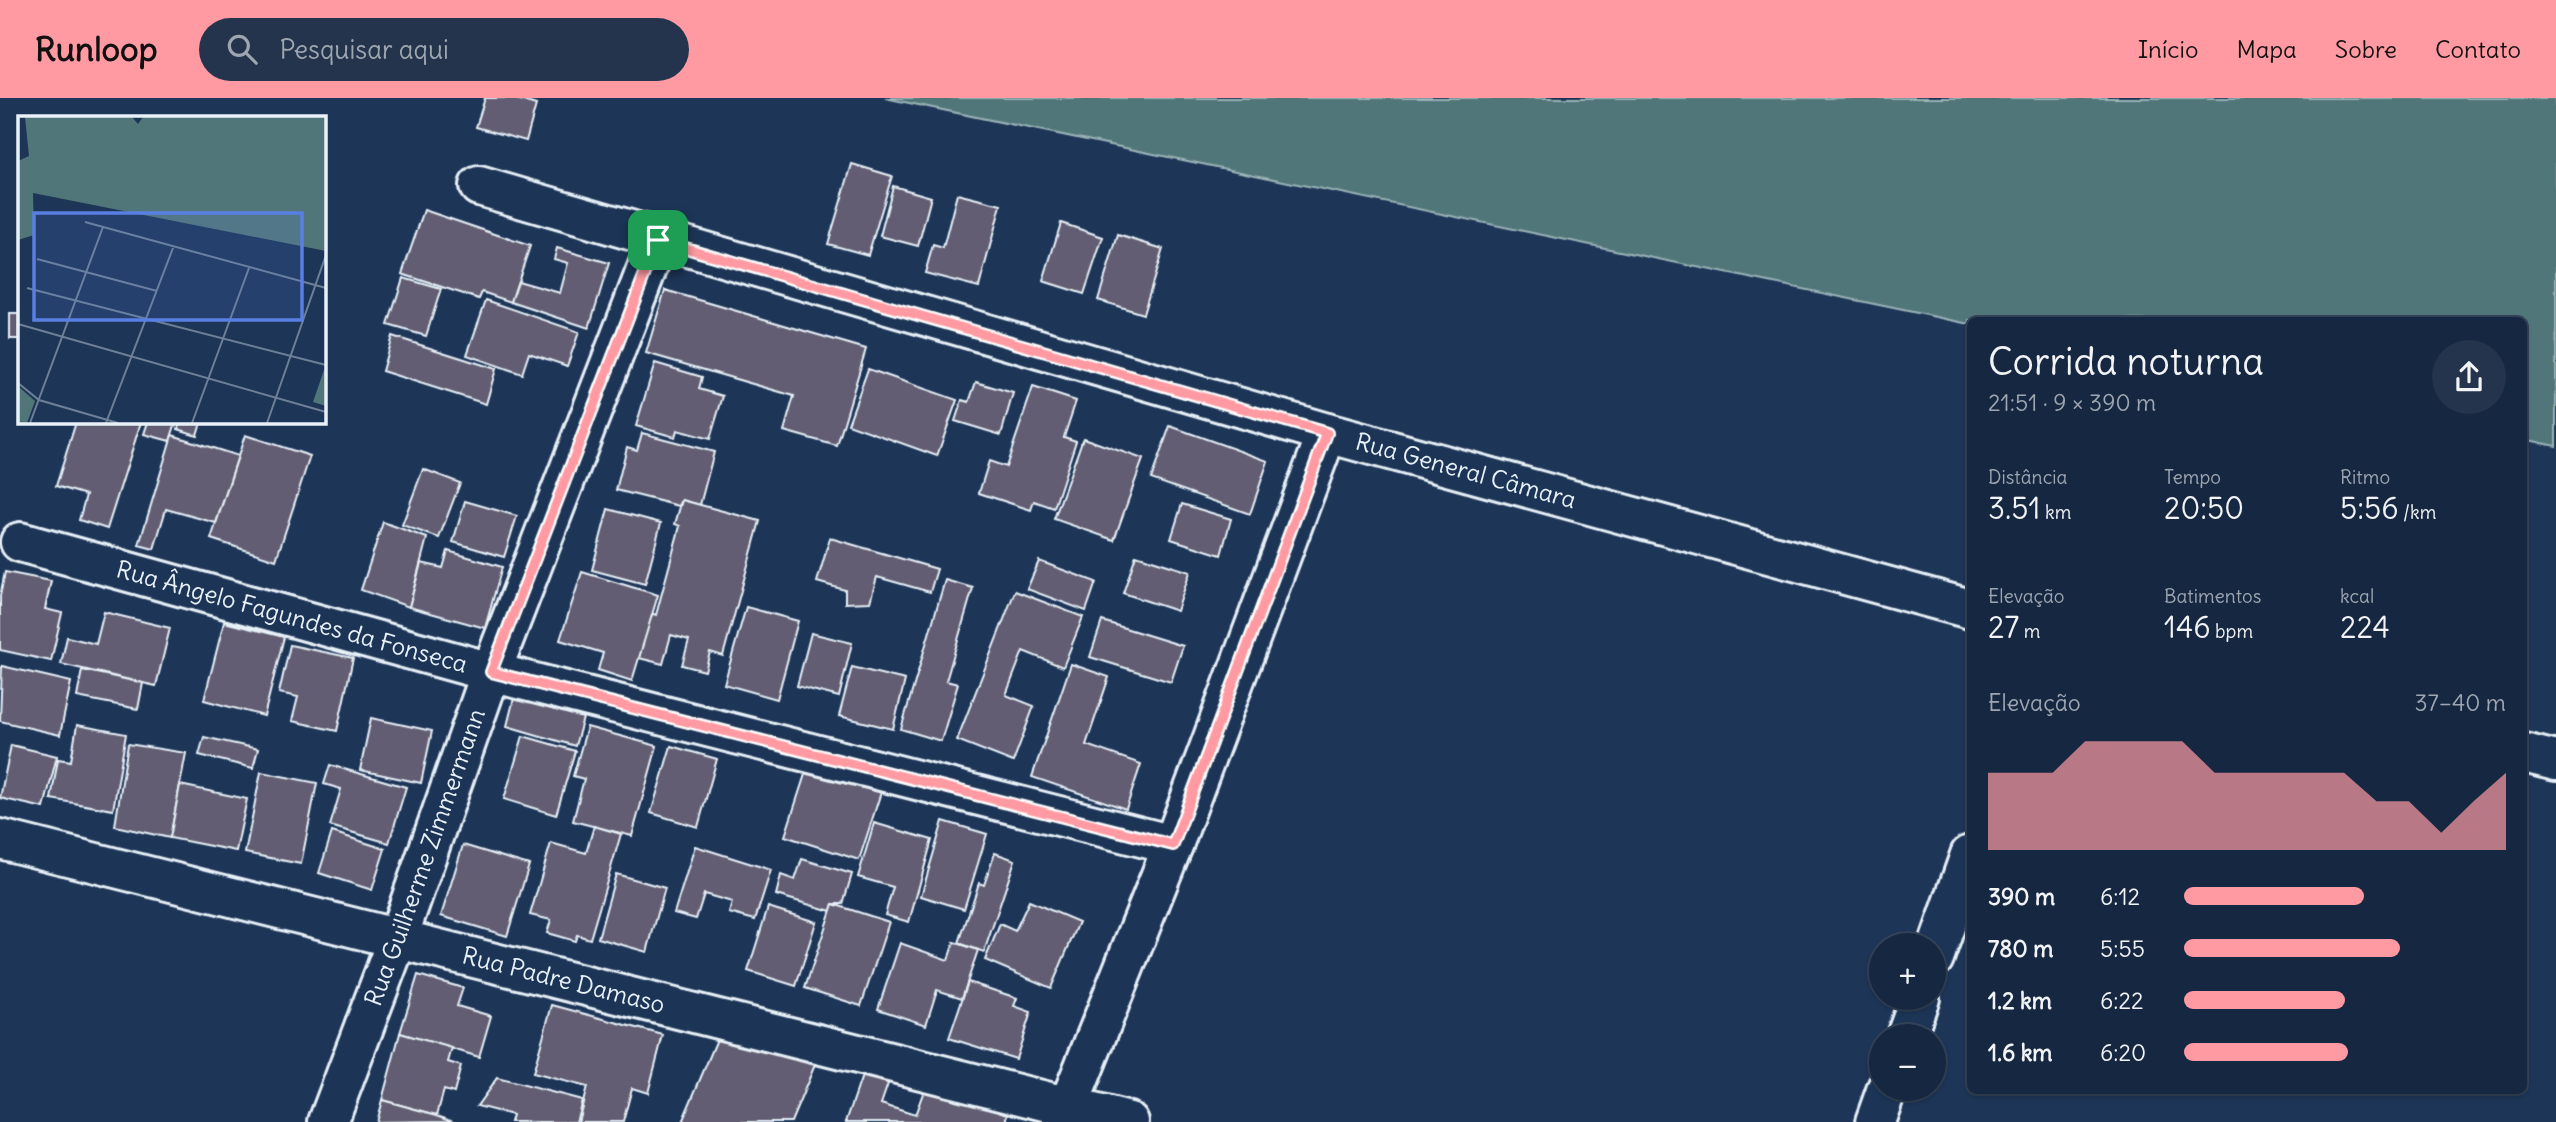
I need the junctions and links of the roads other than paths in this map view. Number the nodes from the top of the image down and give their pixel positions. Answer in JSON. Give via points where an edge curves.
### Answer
{"nodes":[{"id":1,"x":479,"y":186,"type":"dead end"},
{"id":2,"x":658,"y":240,"type":"junction"},
{"id":3,"x":1327,"y":433,"type":"junction"},
{"id":4,"x":20,"y":542,"type":"dead end"},
{"id":5,"x":1967,"y":607,"type":"edge"},
{"id":6,"x":491,"y":672,"type":"junction"},
{"id":7,"x":2527,"y":753,"type":"edge"},
{"id":8,"x":2556,"y":761,"type":"edge"},
{"id":9,"x":0,"y":839,"type":"edge"},
{"id":10,"x":1173,"y":845,"type":"junction"},
{"id":11,"x":1967,"y":864,"type":"edge"},
{"id":12,"x":1943,"y":933,"type":"edge"},
{"id":13,"x":398,"y":937,"type":"junction"},
{"id":14,"x":1882,"y":1101,"type":"edge"},
{"id":15,"x":1065,"y":1114,"type":"edge"},
{"id":16,"x":328,"y":1122,"type":"edge"},
{"id":17,"x":1129,"y":1122,"type":"edge"},
{"id":18,"x":1875,"y":1122,"type":"edge"}],
"edges":[{"from":1,"to":2,"type":"street","name":"Rua General Câmara"},
{"from":2,"to":3,"type":"street","name":"Rua General Câmara"},
{"from":2,"to":6,"type":"street","name":"Rua Guilherme Zimmermann"},
{"from":3,"to":5,"type":"street","name":"Rua General Câmara"},
{"from":3,"to":10,"type":"street"},
{"from":4,"to":6,"type":"street","name":"Rua Ângelo Fagundes da Fonseca"},
{"from":6,"to":10,"type":"street","name":"Rua Ângelo Fagundes da Fonseca"},
{"from":6,"to":13,"type":"street","name":"Rua Guilherme Zimmermann"},
{"from":7,"to":8,"type":"street"},
{"from":9,"to":13,"type":"street","name":"Rua Padre Damaso"},
{"from":10,"to":15,"type":"street"},
{"from":11,"to":12,"type":"street"},
{"from":13,"to":15,"type":"street","name":"Rua Padre Damaso"},
{"from":13,"to":16,"type":"street","name":"Rua Guilherme Zimmermann"},
{"from":14,"to":18,"type":"street"},
{"from":15,"to":17,"type":"street","name":"Rua Padre Damaso"}]}
